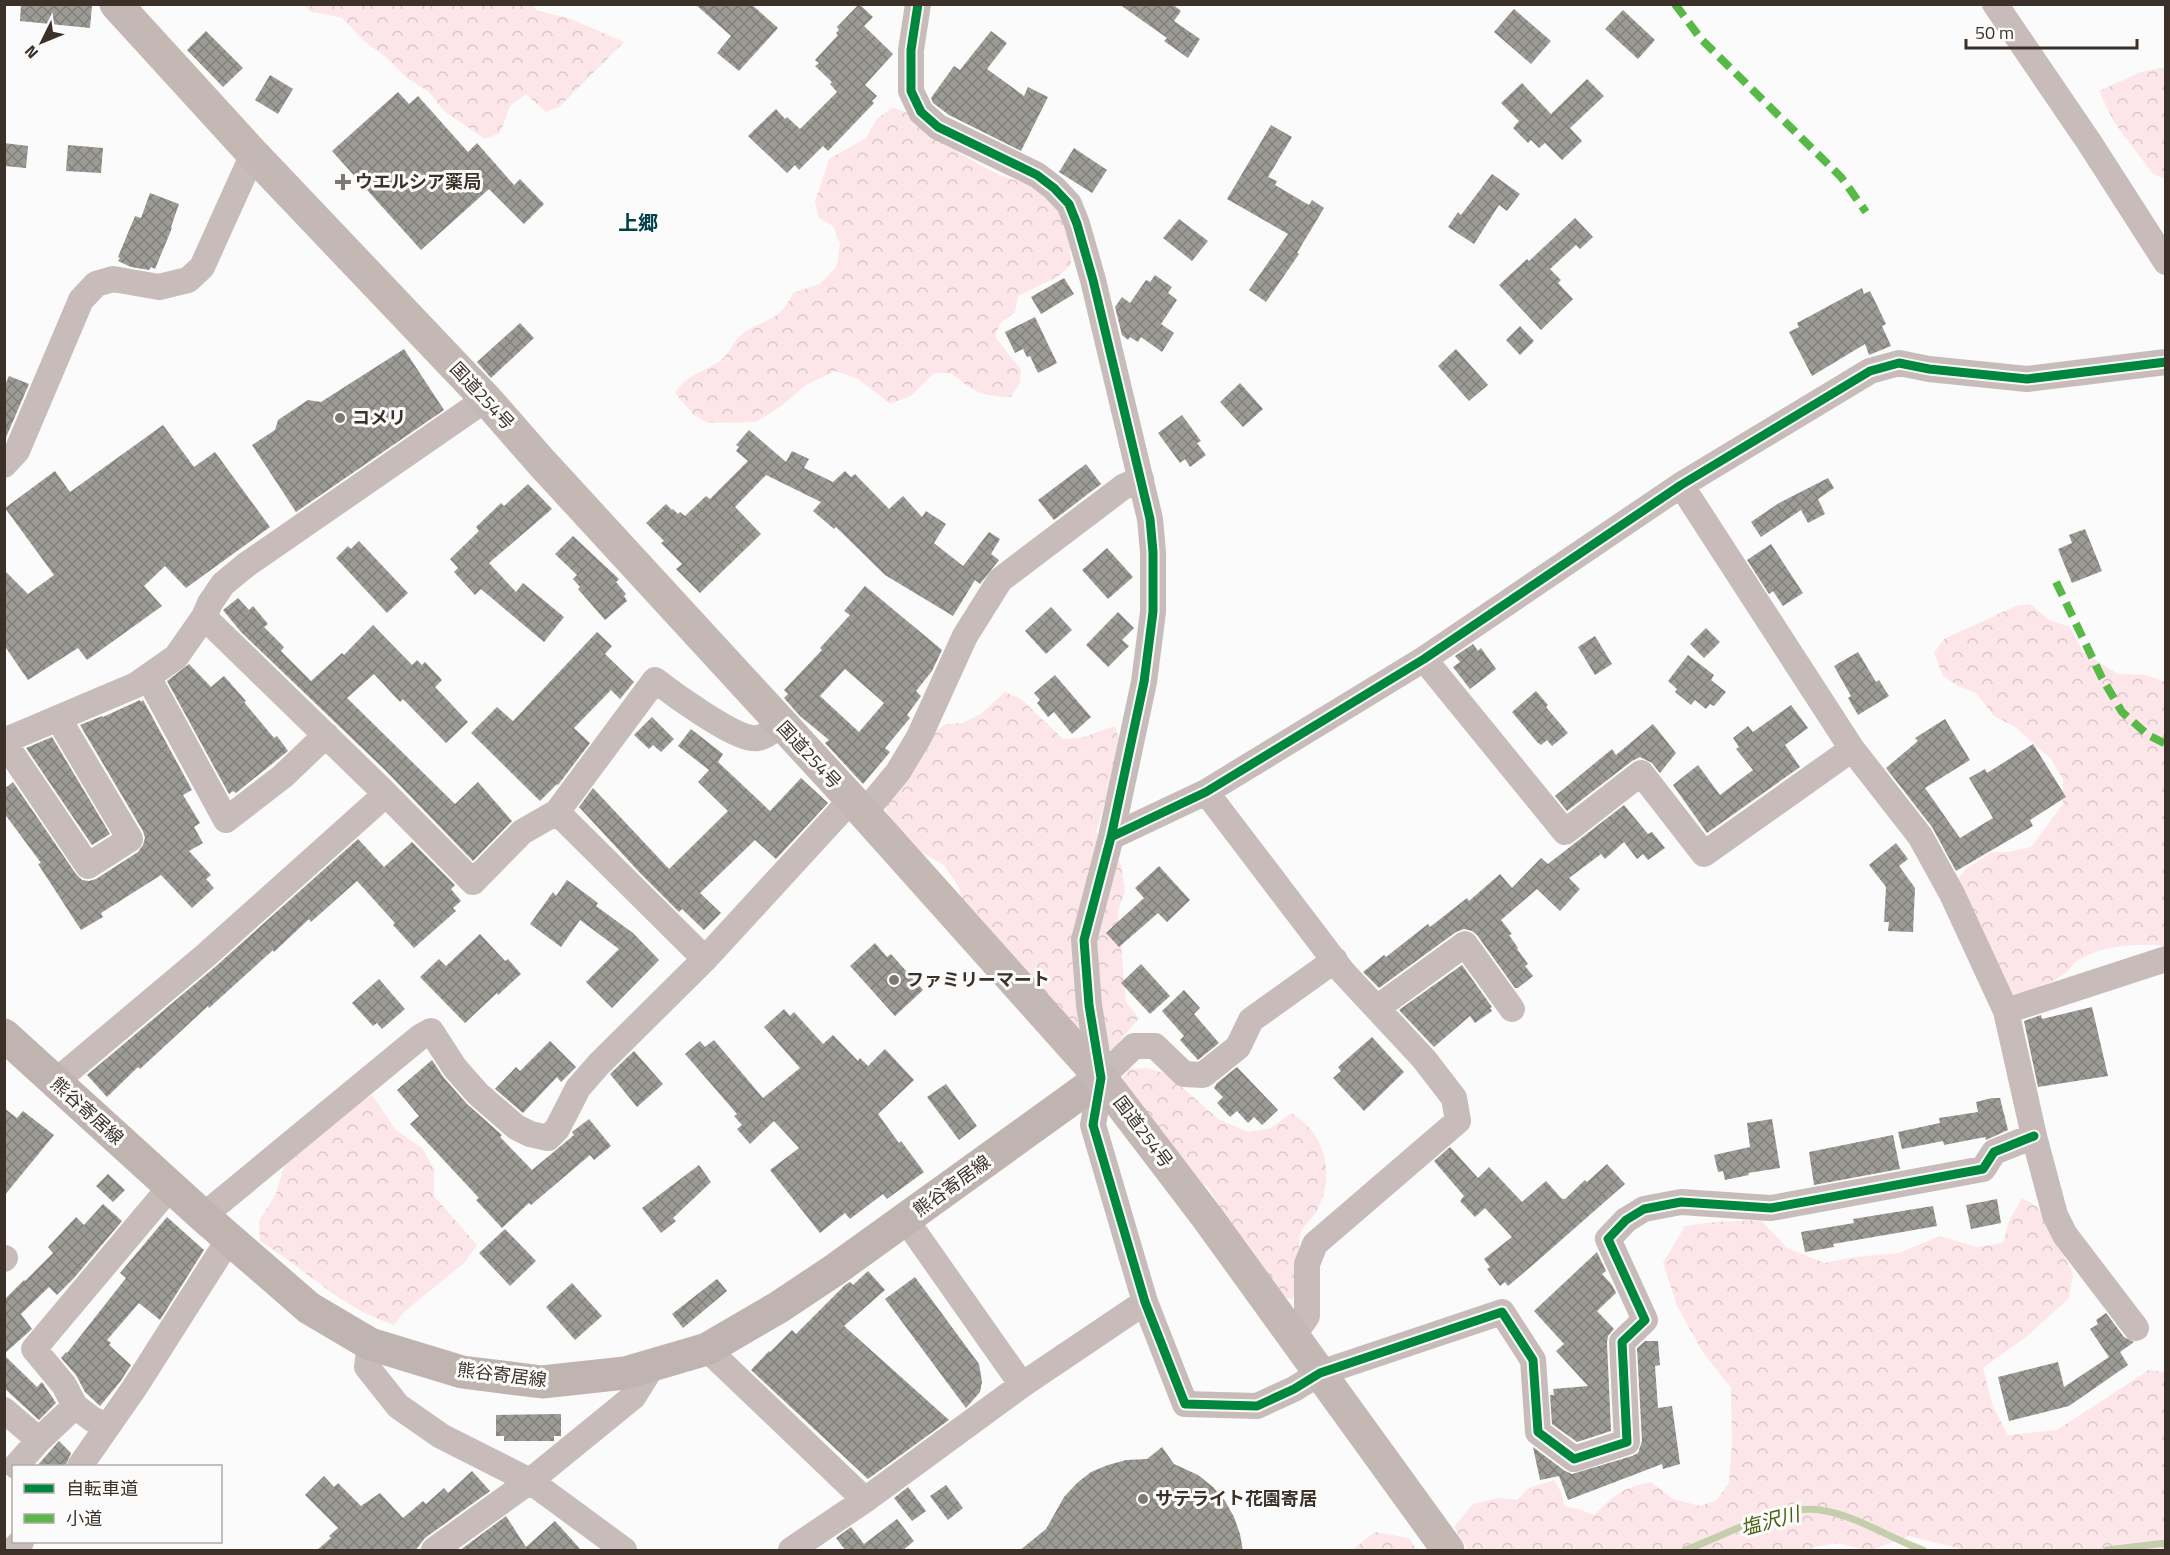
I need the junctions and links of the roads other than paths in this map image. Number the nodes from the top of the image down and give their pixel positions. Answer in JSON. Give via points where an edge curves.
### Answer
{"nodes":[{"id":1,"x":116,"y":4,"type":"edge"},
{"id":2,"x":918,"y":4,"type":"edge"},
{"id":3,"x":1995,"y":4,"type":"edge"},
{"id":4,"x":253,"y":154,"type":"junction"},
{"id":5,"x":2166,"y":262,"type":"edge"},
{"id":6,"x":2166,"y":362,"type":"edge"},
{"id":7,"x":486,"y":399,"type":"junction"},
{"id":8,"x":4,"y":465,"type":"edge"},
{"id":9,"x":1142,"y":479,"type":"junction"},
{"id":10,"x":1681,"y":485,"type":"junction"},
{"id":11,"x":204,"y":617,"type":"junction"},
{"id":12,"x":1424,"y":659,"type":"junction"},
{"id":13,"x":148,"y":677,"type":"junction"},
{"id":14,"x":58,"y":718,"type":"junction"},
{"id":15,"x":781,"y":724,"type":"junction"},
{"id":16,"x":326,"y":735,"type":"junction"},
{"id":17,"x":4,"y":741,"type":"edge"},
{"id":18,"x":1852,"y":749,"type":"junction"},
{"id":19,"x":1206,"y":792,"type":"junction"},
{"id":20,"x":386,"y":794,"type":"junction"},
{"id":21,"x":858,"y":807,"type":"junction"},
{"id":22,"x":557,"y":812,"type":"junction"},
{"id":23,"x":1112,"y":837,"type":"junction"},
{"id":24,"x":705,"y":958,"type":"junction"},
{"id":25,"x":2166,"y":959,"type":"edge"},
{"id":26,"x":1335,"y":960,"type":"junction"},
{"id":27,"x":1377,"y":1008,"type":"junction"},
{"id":28,"x":1512,"y":1009,"type":"dead end"},
{"id":29,"x":2006,"y":1011,"type":"junction"},
{"id":30,"x":4,"y":1035,"type":"edge"},
{"id":31,"x":1101,"y":1078,"type":"junction"},
{"id":32,"x":55,"y":1082,"type":"junction"},
{"id":33,"x":2034,"y":1136,"type":"junction"},
{"id":34,"x":171,"y":1186,"type":"junction"},
{"id":35,"x":203,"y":1216,"type":"junction"},
{"id":36,"x":906,"y":1220,"type":"junction"},
{"id":37,"x":228,"y":1239,"type":"junction"},
{"id":38,"x":1145,"y":1302,"type":"junction"},
{"id":39,"x":2136,"y":1328,"type":"dead end"},
{"id":40,"x":1293,"y":1335,"type":"junction"},
{"id":41,"x":370,"y":1344,"type":"junction"},
{"id":42,"x":707,"y":1349,"type":"junction"},
{"id":43,"x":653,"y":1365,"type":"junction"},
{"id":44,"x":1320,"y":1373,"type":"junction"},
{"id":45,"x":1022,"y":1385,"type":"junction"},
{"id":46,"x":75,"y":1406,"type":"junction"},
{"id":47,"x":4,"y":1410,"type":"edge"},
{"id":48,"x":107,"y":1426,"type":"junction"},
{"id":49,"x":39,"y":1440,"type":"junction"},
{"id":50,"x":17,"y":1465,"type":"edge"},
{"id":51,"x":81,"y":1465,"type":"edge"},
{"id":52,"x":530,"y":1481,"type":"junction"},
{"id":53,"x":865,"y":1500,"type":"junction"},
{"id":54,"x":434,"y":1551,"type":"edge"},
{"id":55,"x":624,"y":1551,"type":"edge"},
{"id":56,"x":791,"y":1551,"type":"edge"},
{"id":57,"x":1448,"y":1551,"type":"edge"}],
"edges":[{"from":1,"to":4,"type":"highway","name":"国道254号"},
{"from":2,"to":9,"type":"street","via":[[911,91],[921,112],[938,127],[1036,175],[1069,204]]},
{"from":3,"to":5,"type":"street"},
{"from":4,"to":7,"type":"highway","name":"国道254号"},
{"from":4,"to":8,"type":"street","via":[[202,267],[188,280],[159,287],[113,279],[96,284],[81,300],[17,451]]},
{"from":6,"to":10,"type":"street","via":[[2027,379],[1899,363],[1870,370]]},
{"from":7,"to":11,"type":"street","via":[[246,565],[224,584]]},
{"from":7,"to":15,"type":"highway","name":"国道254号"},
{"from":9,"to":21,"type":"street","via":[[1123,487],[1000,580],[965,636],[944,686],[903,763]]},
{"from":9,"to":23,"type":"street","via":[[1153,552],[1153,612],[1144,682]]},
{"from":10,"to":12,"type":"street"},
{"from":10,"to":18,"type":"street"},
{"from":11,"to":13,"type":"street","via":[[176,657]]},
{"from":11,"to":16,"type":"street"},
{"from":12,"to":18,"type":"street","via":[[1565,832],[1641,773],[1704,854]]},
{"from":12,"to":19,"type":"street"},
{"from":13,"to":14,"type":"street","via":[[136,686]]},
{"from":13,"to":16,"type":"street","via":[[226,820],[283,776]]},
{"from":14,"to":17,"type":"street"},
{"from":14,"to":17,"type":"street","via":[[130,839],[88,866]]},
{"from":15,"to":21,"type":"highway","name":"国道254号"},
{"from":15,"to":22,"type":"street","via":[[764,737],[752,738],[727,728],[655,680]]},
{"from":16,"to":20,"type":"street"},
{"from":18,"to":29,"type":"street","via":[[1920,836],[1952,894]]},
{"from":19,"to":23,"type":"street"},
{"from":19,"to":26,"type":"street"},
{"from":20,"to":22,"type":"street","via":[[473,882],[522,832]]},
{"from":20,"to":32,"type":"street","via":[[205,956]]},
{"from":21,"to":24,"type":"street"},
{"from":21,"to":31,"type":"highway","name":"国道254号"},
{"from":22,"to":24,"type":"street"},
{"from":23,"to":31,"type":"street","via":[[1084,940]]},
{"from":24,"to":35,"type":"street","via":[[578,1088],[557,1129],[548,1138],[516,1127],[478,1094],[431,1031]]},
{"from":25,"to":29,"type":"street"},
{"from":26,"to":27,"type":"street"},
{"from":26,"to":31,"type":"street","via":[[1251,1020],[1238,1047],[1203,1075],[1184,1074],[1155,1046],[1134,1046]]},
{"from":27,"to":28,"type":"street","via":[[1465,944]]},
{"from":27,"to":40,"type":"street","via":[[1454,1098],[1458,1121],[1315,1244],[1307,1264],[1307,1316]]},
{"from":29,"to":33,"type":"street"},
{"from":30,"to":32,"type":"main road","name":"熊谷寄居線"},
{"from":31,"to":36,"type":"main road","name":"熊谷寄居線"},
{"from":31,"to":38,"type":"street","via":[[1093,1125]]},
{"from":31,"to":40,"type":"highway","name":"国道254号"},
{"from":32,"to":34,"type":"main road","name":"熊谷寄居線"},
{"from":33,"to":39,"type":"street","via":[[2055,1215],[2065,1235]]},
{"from":33,"to":44,"type":"street","via":[[1994,1152],[1983,1169],[1771,1208],[1681,1202],[1644,1209],[1626,1220],[1608,1239],[1645,1320],[1622,1342],[1627,1442],[1574,1459],[1538,1432],[1533,1360],[1502,1312]]},
{"from":34,"to":35,"type":"main road","name":"熊谷寄居線"},
{"from":34,"to":46,"type":"street","via":[[34,1349],[64,1385]]},
{"from":35,"to":37,"type":"main road","name":"熊谷寄居線"},
{"from":36,"to":42,"type":"main road","name":"熊谷寄居線","via":[[779,1307]]},
{"from":36,"to":45,"type":"street"},
{"from":37,"to":41,"type":"main road","name":"熊谷寄居線","via":[[309,1308]]},
{"from":37,"to":48,"type":"street"},
{"from":38,"to":44,"type":"street","via":[[1185,1404],[1257,1406]]},
{"from":38,"to":45,"type":"street"},
{"from":40,"to":44,"type":"highway","name":"国道254号"},
{"from":41,"to":43,"type":"main road","name":"熊谷寄居線","via":[[462,1372],[542,1382],[625,1373]]},
{"from":41,"to":52,"type":"street","via":[[367,1367],[398,1406],[441,1436]]},
{"from":42,"to":43,"type":"main road","name":"熊谷寄居線"},
{"from":42,"to":53,"type":"street"},
{"from":43,"to":52,"type":"street","via":[[633,1397]]},
{"from":44,"to":57,"type":"highway","name":"国道254号"},
{"from":45,"to":53,"type":"street"},
{"from":46,"to":48,"type":"street"},
{"from":46,"to":49,"type":"street"},
{"from":47,"to":49,"type":"street"},
{"from":48,"to":51,"type":"street"},
{"from":49,"to":50,"type":"street"},
{"from":52,"to":54,"type":"street"},
{"from":52,"to":55,"type":"street"},
{"from":53,"to":56,"type":"street"}]}
